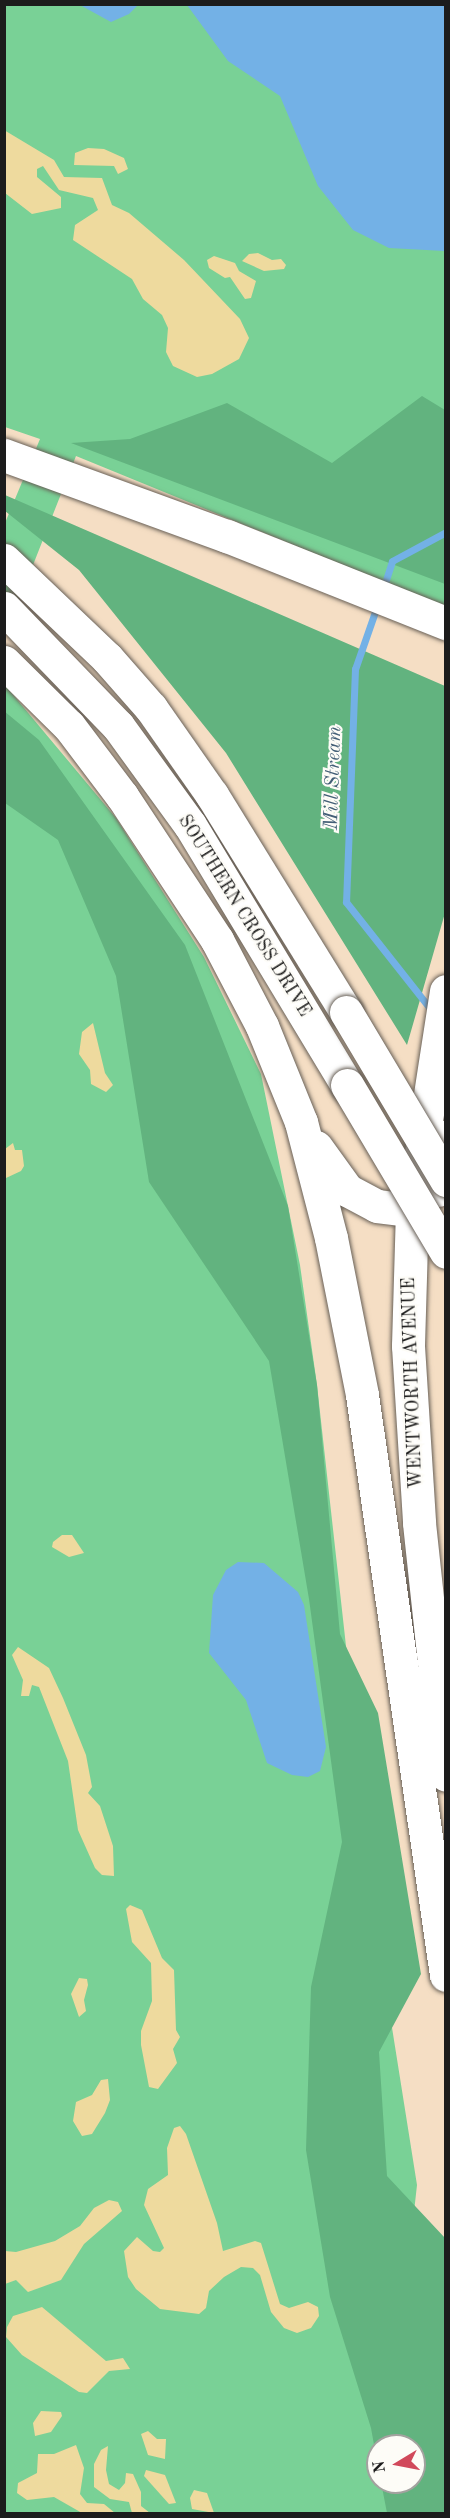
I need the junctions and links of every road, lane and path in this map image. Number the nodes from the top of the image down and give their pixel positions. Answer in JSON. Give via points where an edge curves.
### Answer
{"nodes":[{"id":1,"x":16,"y":460,"type":"edge"},
{"id":2,"x":12,"y":566,"type":"edge"},
{"id":3,"x":4,"y":608,"type":"edge"},
{"id":4,"x":397,"y":616,"type":"junction"},
{"id":5,"x":446,"y":623,"type":"edge"},
{"id":6,"x":446,"y":647,"type":"edge"},
{"id":7,"x":4,"y":662,"type":"edge"},
{"id":8,"x":444,"y":998,"type":"edge"},
{"id":9,"x":301,"y":1122,"type":"junction"},
{"id":10,"x":446,"y":1137,"type":"edge"},
{"id":11,"x":446,"y":1180,"type":"edge"},
{"id":12,"x":412,"y":1210,"type":"junction"},
{"id":13,"x":446,"y":1252,"type":"edge"},
{"id":14,"x":446,"y":1775,"type":"edge"},
{"id":15,"x":446,"y":1976,"type":"edge"}],
"edges":[{"from":1,"to":4,"type":"main road","via":[[74,480]]},
{"from":2,"to":11,"type":"main road","name":"SOUTHERN CROSS DRIVE","bridge":true,"via":[[107,658],[151,708],[212,795]]},
{"from":3,"to":13,"type":"main road","name":"SOUTHERN CROSS DRIVE","bridge":true,"via":[[118,726],[190,825]]},
{"from":4,"to":5,"type":"main road"},
{"from":4,"to":6,"type":"main road"},
{"from":7,"to":9,"type":"main road","via":[[69,726],[116,787],[217,940],[262,1026]]},
{"from":8,"to":12,"type":"main road","name":"WENTWORTH AVENUE"},
{"from":9,"to":12,"type":"main road","via":[[347,1190],[377,1206]]},
{"from":9,"to":15,"type":"main road","via":[[331,1238],[362,1395]]},
{"from":10,"to":12,"type":"main road","via":[[439,1189],[429,1204]]},
{"from":12,"to":14,"type":"main road","name":"WENTWORTH AVENUE","via":[[410,1414]]}]}
